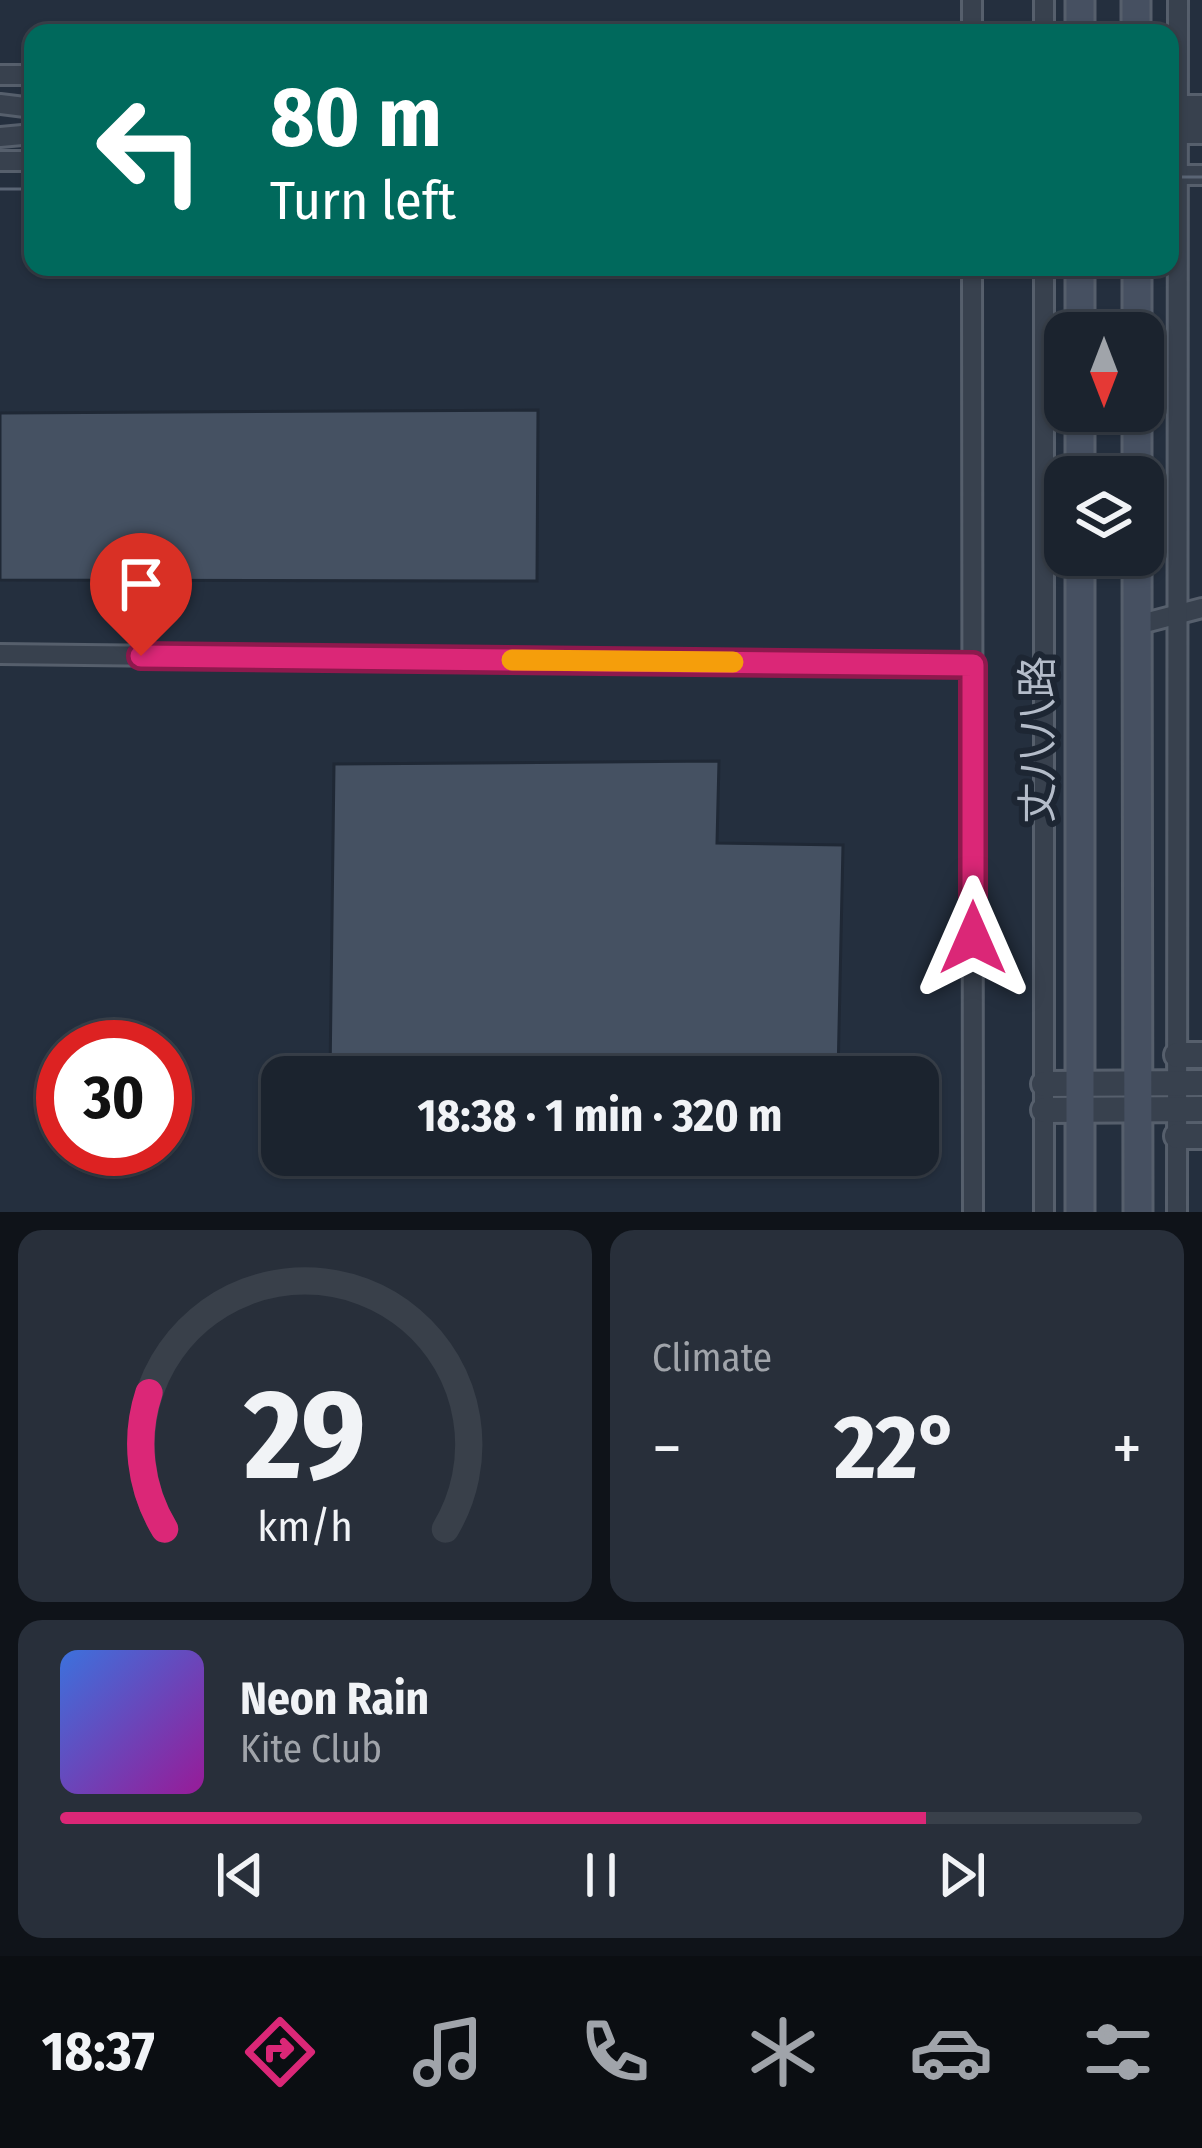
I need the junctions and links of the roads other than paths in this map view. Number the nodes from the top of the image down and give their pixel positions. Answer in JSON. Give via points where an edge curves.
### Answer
{"nodes":[{"id":1,"x":972,"y":276,"type":"edge"},
{"id":2,"x":1044,"y":276,"type":"edge"},
{"id":3,"x":1080,"y":276,"type":"edge"},
{"id":4,"x":1137,"y":276,"type":"edge"},
{"id":5,"x":1175,"y":276,"type":"edge"},
{"id":6,"x":1080,"y":312,"type":"edge"},
{"id":7,"x":1137,"y":312,"type":"edge"},
{"id":8,"x":1080,"y":576,"type":"edge"},
{"id":9,"x":1137,"y":576,"type":"edge"},
{"id":10,"x":1202,"y":608,"type":"edge"},
{"id":11,"x":1177,"y":614,"type":"junction"},
{"id":12,"x":1137,"y":625,"type":"junction"},
{"id":13,"x":0,"y":654,"type":"edge"},
{"id":14,"x":973,"y":665,"type":"junction"},
{"id":15,"x":1189,"y":1055,"type":"edge"},
{"id":16,"x":1080,"y":1096,"type":"junction"},
{"id":17,"x":1138,"y":1096,"type":"junction"},
{"id":18,"x":1189,"y":1096,"type":"edge"},
{"id":19,"x":1044,"y":1097,"type":"junction"},
{"id":20,"x":1190,"y":1136,"type":"edge"},
{"id":21,"x":973,"y":1212,"type":"edge"},
{"id":22,"x":1044,"y":1212,"type":"edge"},
{"id":23,"x":1080,"y":1212,"type":"edge"},
{"id":24,"x":1138,"y":1212,"type":"edge"},
{"id":25,"x":1177,"y":1212,"type":"edge"}],
"edges":[{"from":1,"to":14,"type":"street"},
{"from":2,"to":19,"type":"street"},
{"from":3,"to":6,"type":"main road"},
{"from":4,"to":7,"type":"main road"},
{"from":5,"to":11,"type":"street"},
{"from":8,"to":16,"type":"main road","name":"丈八八路"},
{"from":9,"to":12,"type":"main road"},
{"from":10,"to":11,"type":"street"},
{"from":11,"to":12,"type":"street"},
{"from":11,"to":15,"type":"street"},
{"from":12,"to":17,"type":"main road"},
{"from":13,"to":14,"type":"street"},
{"from":14,"to":21,"type":"street"},
{"from":15,"to":18,"type":"street"},
{"from":16,"to":17,"type":"street"},
{"from":16,"to":19,"type":"street"},
{"from":16,"to":23,"type":"main road","name":"丈八八路"},
{"from":17,"to":18,"type":"street"},
{"from":17,"to":24,"type":"main road"},
{"from":18,"to":20,"type":"street"},
{"from":19,"to":22,"type":"street"},
{"from":20,"to":25,"type":"street"}]}
